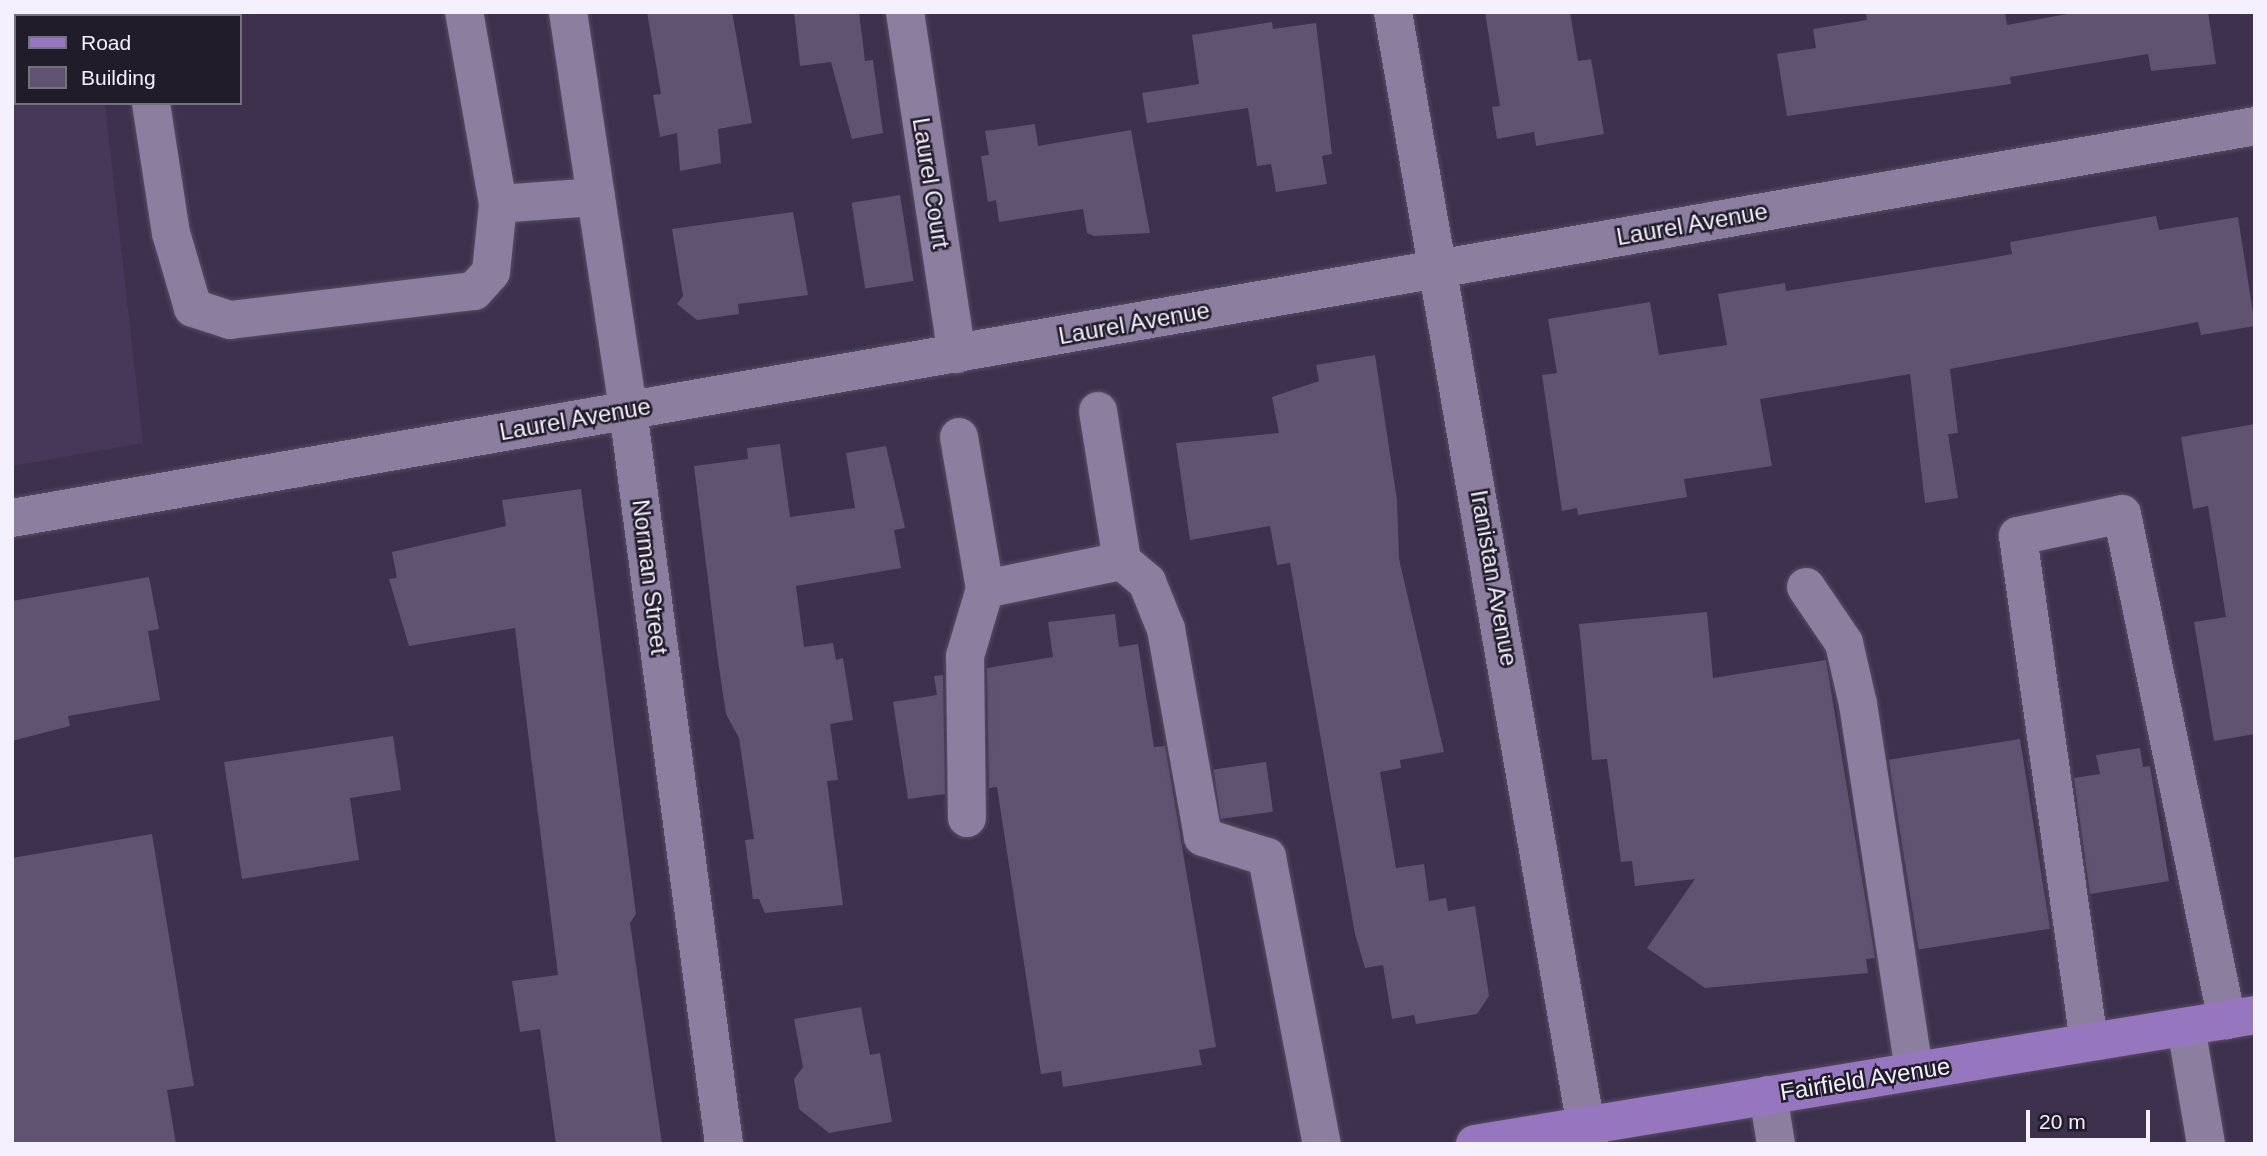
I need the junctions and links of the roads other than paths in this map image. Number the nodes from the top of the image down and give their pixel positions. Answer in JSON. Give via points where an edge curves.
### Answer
{"nodes":[{"id":1,"x":464,"y":12,"type":"edge"},
{"id":2,"x":568,"y":12,"type":"edge"},
{"id":3,"x":905,"y":12,"type":"edge"},
{"id":4,"x":1394,"y":12,"type":"edge"},
{"id":5,"x":151,"y":105,"type":"edge"},
{"id":6,"x":2253,"y":136,"type":"edge"},
{"id":7,"x":596,"y":197,"type":"junction"},
{"id":8,"x":498,"y":204,"type":"junction"},
{"id":9,"x":1440,"y":268,"type":"junction"},
{"id":10,"x":957,"y":354,"type":"junction"},
{"id":11,"x":628,"y":410,"type":"junction"},
{"id":12,"x":1098,"y":411,"type":"dead end"},
{"id":13,"x":960,"y":437,"type":"dead end"},
{"id":14,"x":12,"y":518,"type":"edge"},
{"id":15,"x":1122,"y":561,"type":"junction"},
{"id":16,"x":1806,"y":587,"type":"dead end"},
{"id":17,"x":985,"y":589,"type":"junction"},
{"id":18,"x":967,"y":818,"type":"dead end"},
{"id":19,"x":2241,"y":1018,"type":"edge"},
{"id":20,"x":2186,"y":1027,"type":"junction"},
{"id":21,"x":2088,"y":1042,"type":"junction"},
{"id":22,"x":1914,"y":1071,"type":"junction"},
{"id":23,"x":1768,"y":1095,"type":"junction"},
{"id":24,"x":1589,"y":1134,"type":"edge"},
{"id":25,"x":724,"y":1144,"type":"edge"},
{"id":26,"x":1322,"y":1144,"type":"edge"},
{"id":27,"x":1475,"y":1144,"type":"edge"},
{"id":28,"x":1776,"y":1144,"type":"edge"},
{"id":29,"x":2206,"y":1144,"type":"edge"}],
"edges":[{"from":1,"to":8,"type":"street"},
{"from":2,"to":7,"type":"street","name":"Norman Street"},
{"from":3,"to":10,"type":"street","name":"Laurel Court"},
{"from":4,"to":9,"type":"street","name":"Iranistan Avenue"},
{"from":5,"to":8,"type":"street","via":[[184,287],[192,308],[206,316],[230,320],[474,291],[491,272]]},
{"from":6,"to":9,"type":"street","name":"Laurel Avenue"},
{"from":7,"to":8,"type":"street"},
{"from":7,"to":11,"type":"street","name":"Norman Street"},
{"from":9,"to":10,"type":"street","name":"Laurel Avenue"},
{"from":9,"to":24,"type":"street","name":"Iranistan Avenue"},
{"from":10,"to":11,"type":"street","name":"Laurel Avenue"},
{"from":11,"to":14,"type":"street","name":"Laurel Avenue"},
{"from":11,"to":25,"type":"street","name":"Norman Street"},
{"from":12,"to":15,"type":"street"},
{"from":13,"to":17,"type":"street"},
{"from":15,"to":17,"type":"street"},
{"from":15,"to":26,"type":"street","via":[[1147,582],[1166,629],[1203,837],[1267,858]]},
{"from":16,"to":22,"type":"street","via":[[1844,643],[1858,704]]},
{"from":17,"to":18,"type":"street","via":[[965,656]]},
{"from":19,"to":20,"type":"main road","name":"Fairfield Avenue"},
{"from":19,"to":21,"type":"street","via":[[2122,514],[2018,536]]},
{"from":20,"to":21,"type":"main road","name":"Fairfield Avenue"},
{"from":20,"to":29,"type":"street"},
{"from":21,"to":22,"type":"main road","name":"Fairfield Avenue"},
{"from":22,"to":23,"type":"main road","name":"Fairfield Avenue"},
{"from":23,"to":24,"type":"main road","name":"Fairfield Avenue"},
{"from":23,"to":28,"type":"street"},
{"from":24,"to":27,"type":"main road","name":"Fairfield Avenue"}]}
